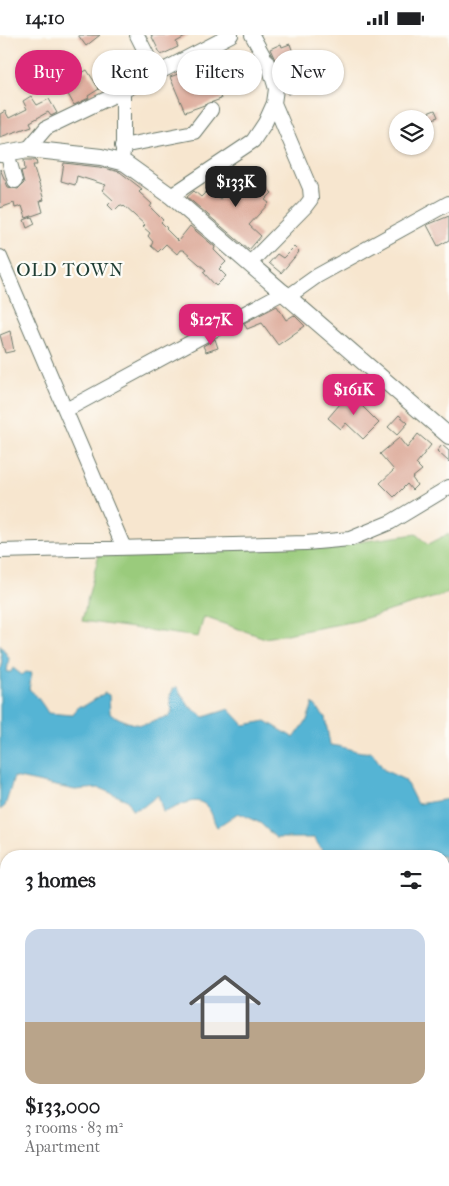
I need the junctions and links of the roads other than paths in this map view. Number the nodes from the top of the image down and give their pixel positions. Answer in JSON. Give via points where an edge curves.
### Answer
{"nodes":[{"id":1,"x":137,"y":35,"type":"edge"},
{"id":2,"x":230,"y":35,"type":"edge"},
{"id":3,"x":252,"y":35,"type":"edge"},
{"id":4,"x":144,"y":50,"type":"edge"},
{"id":5,"x":167,"y":67,"type":"edge"},
{"id":6,"x":115,"y":95,"type":"edge"},
{"id":7,"x":123,"y":95,"type":"edge"},
{"id":8,"x":274,"y":103,"type":"junction"},
{"id":9,"x":211,"y":110,"type":"dead end"},
{"id":10,"x":122,"y":146,"type":"junction"},
{"id":11,"x":28,"y":149,"type":"junction"},
{"id":12,"x":3,"y":153,"type":"edge"},
{"id":13,"x":125,"y":163,"type":"junction"},
{"id":14,"x":15,"y":181,"type":"dead end"},
{"id":15,"x":171,"y":196,"type":"junction"},
{"id":16,"x":449,"y":203,"type":"edge"},
{"id":17,"x":0,"y":257,"type":"edge"},
{"id":18,"x":250,"y":263,"type":"junction"},
{"id":19,"x":286,"y":294,"type":"junction"},
{"id":20,"x":66,"y":411,"type":"junction"},
{"id":21,"x":449,"y":436,"type":"edge"},
{"id":22,"x":449,"y":487,"type":"edge"},
{"id":23,"x":124,"y":549,"type":"junction"},
{"id":24,"x":0,"y":551,"type":"edge"}],
"edges":[{"from":1,"to":4,"type":"street"},
{"from":2,"to":5,"type":"street"},
{"from":3,"to":8,"type":"street","via":[[269,66],[276,89]]},
{"from":6,"to":11,"type":"street","via":[[46,128]]},
{"from":7,"to":10,"type":"street"},
{"from":8,"to":15,"type":"street","via":[[253,141]]},
{"from":8,"to":18,"type":"street","via":[[310,188],[311,199]]},
{"from":9,"to":10,"type":"street","via":[[194,131]]},
{"from":10,"to":13,"type":"street"},
{"from":11,"to":12,"type":"main road"},
{"from":11,"to":13,"type":"main road","via":[[101,157]]},
{"from":12,"to":14,"type":"street"},
{"from":13,"to":15,"type":"main road"},
{"from":15,"to":18,"type":"main road"},
{"from":16,"to":19,"type":"street"},
{"from":17,"to":20,"type":"street"},
{"from":18,"to":19,"type":"main road"},
{"from":19,"to":20,"type":"street"},
{"from":19,"to":21,"type":"main road"},
{"from":20,"to":23,"type":"street"},
{"from":22,"to":23,"type":"street","via":[[391,522],[350,539]]},
{"from":23,"to":24,"type":"street"}]}
